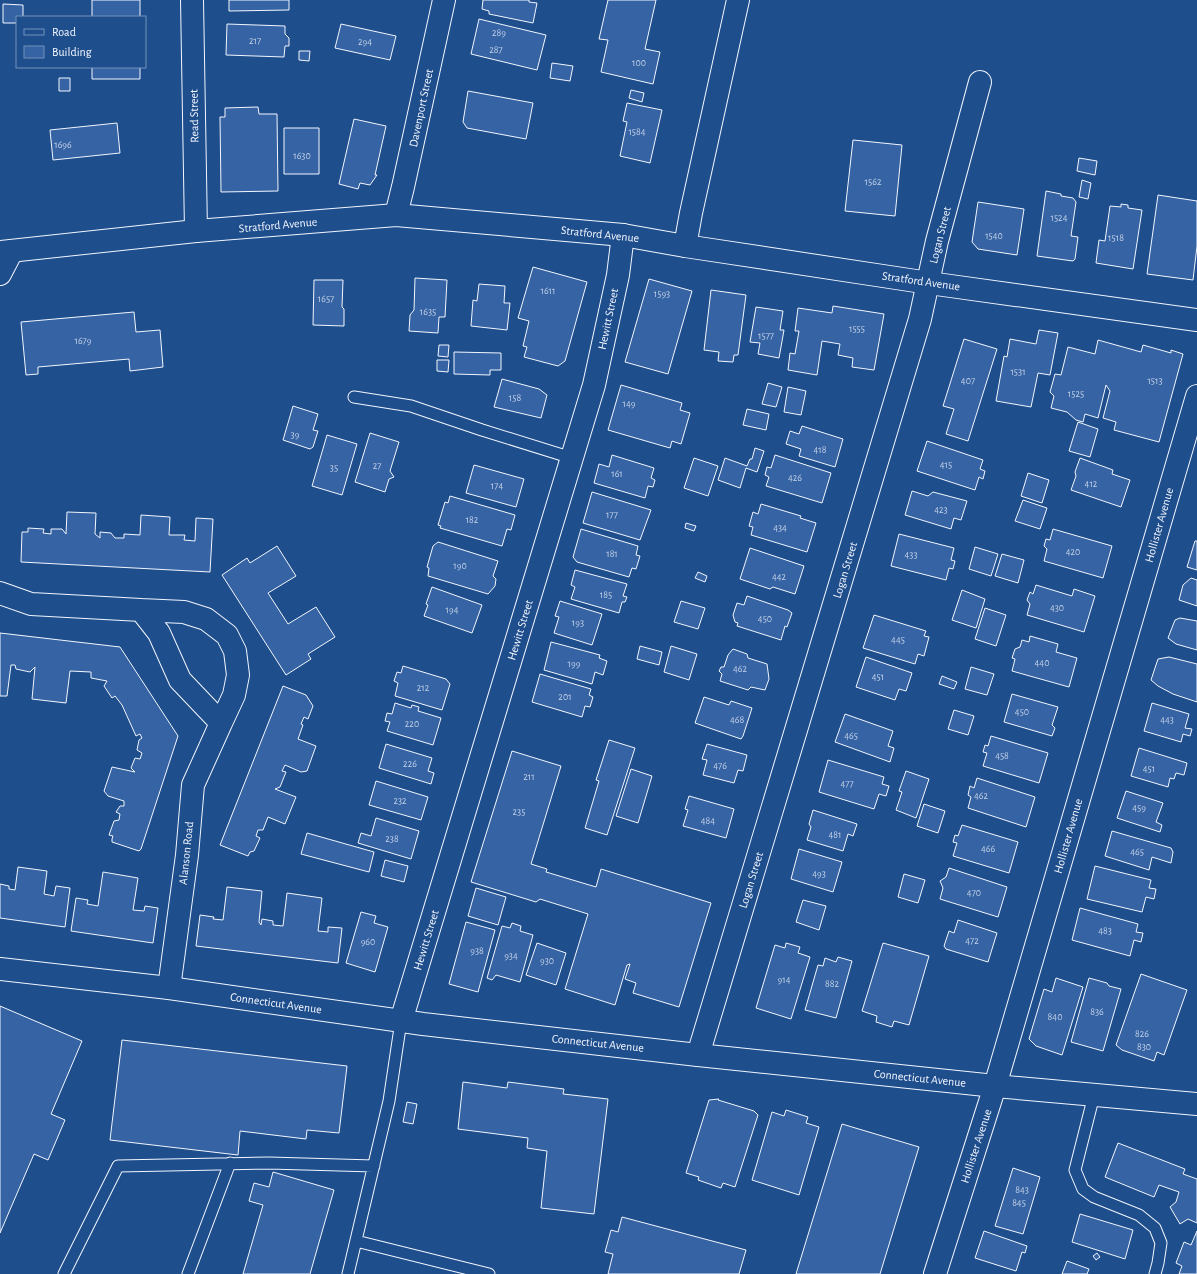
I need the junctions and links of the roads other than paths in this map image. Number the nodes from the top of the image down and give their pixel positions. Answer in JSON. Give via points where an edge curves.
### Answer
{"nodes":[{"id":1,"x":192,"y":0,"type":"edge"},
{"id":2,"x":444,"y":0,"type":"edge"},
{"id":3,"x":738,"y":0,"type":"edge"},
{"id":4,"x":980,"y":82,"type":"dead end"},
{"id":5,"x":396,"y":215,"type":"junction"},
{"id":6,"x":196,"y":231,"type":"junction"},
{"id":7,"x":623,"y":235,"type":"junction"},
{"id":8,"x":685,"y":246,"type":"junction"},
{"id":9,"x":6,"y":252,"type":"edge"},
{"id":10,"x":0,"y":274,"type":"edge"},
{"id":11,"x":928,"y":283,"type":"junction"},
{"id":12,"x":1197,"y":320,"type":"edge"},
{"id":13,"x":1197,"y":396,"type":"edge"},
{"id":14,"x":354,"y":397,"type":"dead end"},
{"id":15,"x":572,"y":458,"type":"junction"},
{"id":16,"x":0,"y":593,"type":"edge"},
{"id":17,"x":141,"y":610,"type":"junction"},
{"id":18,"x":221,"y":723,"type":"junction"},
{"id":19,"x":0,"y":969,"type":"edge"},
{"id":20,"x":169,"y":988,"type":"junction"},
{"id":21,"x":401,"y":1021,"type":"junction"},
{"id":22,"x":698,"y":1055,"type":"junction"},
{"id":23,"x":995,"y":1086,"type":"junction"},
{"id":24,"x":1094,"y":1095,"type":"junction"},
{"id":25,"x":1197,"y":1104,"type":"edge"},
{"id":26,"x":230,"y":1163,"type":"junction"},
{"id":27,"x":374,"y":1166,"type":"junction"},
{"id":28,"x":356,"y":1241,"type":"junction"},
{"id":29,"x":64,"y":1274,"type":"edge"},
{"id":30,"x":188,"y":1274,"type":"edge"},
{"id":31,"x":348,"y":1274,"type":"edge"},
{"id":32,"x":489,"y":1274,"type":"edge"},
{"id":33,"x":935,"y":1274,"type":"edge"},
{"id":34,"x":1155,"y":1274,"type":"edge"}],
"edges":[{"from":1,"to":6,"type":"street","name":"Read Street"},
{"from":2,"to":5,"type":"street","name":"Davenport Street"},
{"from":3,"to":8,"type":"street","via":[[690,213]]},
{"from":4,"to":11,"type":"street","name":"Logan Street"},
{"from":5,"to":6,"type":"street","name":"Stratford Avenue"},
{"from":5,"to":7,"type":"street","name":"Stratford Avenue"},
{"from":6,"to":9,"type":"street","name":"Stratford Avenue"},
{"from":7,"to":8,"type":"street","name":"Stratford Avenue"},
{"from":7,"to":15,"type":"street","name":"Hewitt Street","via":[[618,275],[594,385]]},
{"from":8,"to":11,"type":"street","name":"Stratford Avenue"},
{"from":9,"to":10,"type":"street"},
{"from":11,"to":12,"type":"street","name":"Stratford Avenue"},
{"from":11,"to":22,"type":"street","name":"Logan Street","via":[[920,319]]},
{"from":13,"to":23,"type":"street","name":"Hollister Avenue"},
{"from":14,"to":15,"type":"lane","via":[[411,406]]},
{"from":15,"to":21,"type":"street","name":"Hewitt Street"},
{"from":16,"to":17,"type":"street","name":"Alanson Road","via":[[32,604]]},
{"from":17,"to":18,"type":"street","via":[[159,632],[180,680]]},
{"from":17,"to":18,"type":"street","name":"Alanson Road","via":[[184,612],[206,619],[227,635],[235,652],[238,675],[234,695]]},
{"from":18,"to":20,"type":"street","name":"Alanson Road","via":[[193,785],[187,855]]},
{"from":19,"to":20,"type":"street","name":"Connecticut Avenue"},
{"from":20,"to":21,"type":"street","name":"Connecticut Avenue"},
{"from":21,"to":22,"type":"street","name":"Connecticut Avenue"},
{"from":21,"to":27,"type":"lane","via":[[389,1102]]},
{"from":22,"to":23,"type":"street","name":"Connecticut Avenue"},
{"from":23,"to":24,"type":"street","name":"Connecticut Avenue"},
{"from":23,"to":33,"type":"street","name":"Hollister Avenue"},
{"from":24,"to":25,"type":"street","name":"Connecticut Avenue"},
{"from":24,"to":34,"type":"lane","via":[[1075,1170],[1083,1189],[1094,1197],[1139,1215],[1154,1228],[1161,1243]]},
{"from":26,"to":27,"type":"lane"},
{"from":26,"to":29,"type":"lane","via":[[118,1166]]},
{"from":26,"to":30,"type":"lane"},
{"from":27,"to":28,"type":"lane"},
{"from":28,"to":31,"type":"lane"},
{"from":28,"to":32,"type":"lane"}]}
